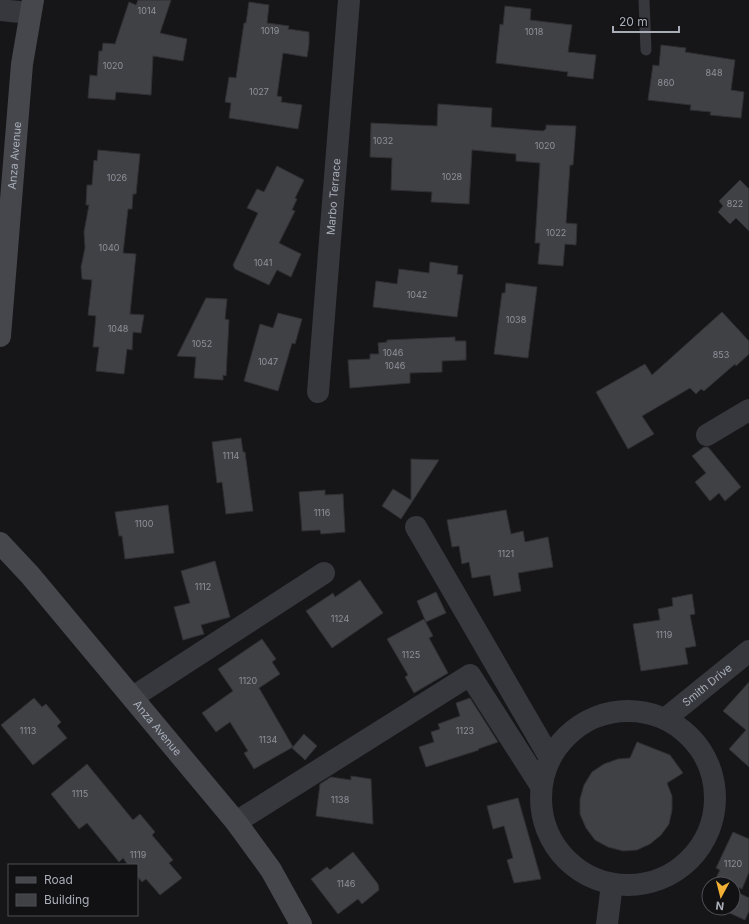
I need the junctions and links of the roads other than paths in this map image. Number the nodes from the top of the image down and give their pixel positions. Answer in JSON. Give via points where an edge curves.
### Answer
{"nodes":[{"id":1,"x":349,"y":0,"type":"edge"},
{"id":2,"x":644,"y":0,"type":"edge"},
{"id":3,"x":31,"y":6,"type":"edge"},
{"id":4,"x":0,"y":10,"type":"edge"},
{"id":5,"x":646,"y":50,"type":"dead end"},
{"id":6,"x":0,"y":336,"type":"edge"},
{"id":7,"x":318,"y":392,"type":"dead end"},
{"id":8,"x":749,"y":410,"type":"edge"},
{"id":9,"x":707,"y":435,"type":"dead end"},
{"id":10,"x":416,"y":527,"type":"dead end"},
{"id":11,"x":0,"y":543,"type":"edge"},
{"id":12,"x":324,"y":573,"type":"dead end"},
{"id":13,"x":749,"y":651,"type":"edge"},
{"id":14,"x":133,"y":697,"type":"junction"},
{"id":15,"x":665,"y":719,"type":"junction"},
{"id":16,"x":550,"y":758,"type":"junction"},
{"id":17,"x":541,"y":786,"type":"junction"},
{"id":18,"x":236,"y":822,"type":"junction"},
{"id":19,"x":612,"y":884,"type":"junction"},
{"id":20,"x":301,"y":924,"type":"edge"},
{"id":21,"x":607,"y":924,"type":"edge"}],
"edges":[{"from":1,"to":7,"type":"street","name":"Marbo Terrace"},
{"from":2,"to":5,"type":"lane"},
{"from":3,"to":4,"type":"street"},
{"from":3,"to":6,"type":"street","name":"Anza Avenue","via":[[22,64]]},
{"from":8,"to":9,"type":"street"},
{"from":10,"to":16,"type":"street"},
{"from":11,"to":14,"type":"street","name":"Anza Avenue","via":[[30,574]]},
{"from":12,"to":14,"type":"street"},
{"from":13,"to":15,"type":"street","name":"Smith Drive"},
{"from":14,"to":18,"type":"street","name":"Anza Avenue"},
{"from":15,"to":16,"type":"street","via":[[639,712],[613,712],[587,721],[566,736]]},
{"from":15,"to":19,"type":"street","via":[[688,734],[705,756],[715,783],[715,811],[709,831],[690,860],[667,877],[640,885]]},
{"from":16,"to":17,"type":"street"},
{"from":17,"to":18,"type":"street","via":[[470,675]]},
{"from":17,"to":19,"type":"street","via":[[542,812],[550,837],[562,854],[587,875]]},
{"from":18,"to":20,"type":"street","name":"Anza Avenue","via":[[271,870]]},
{"from":19,"to":21,"type":"street"}]}
